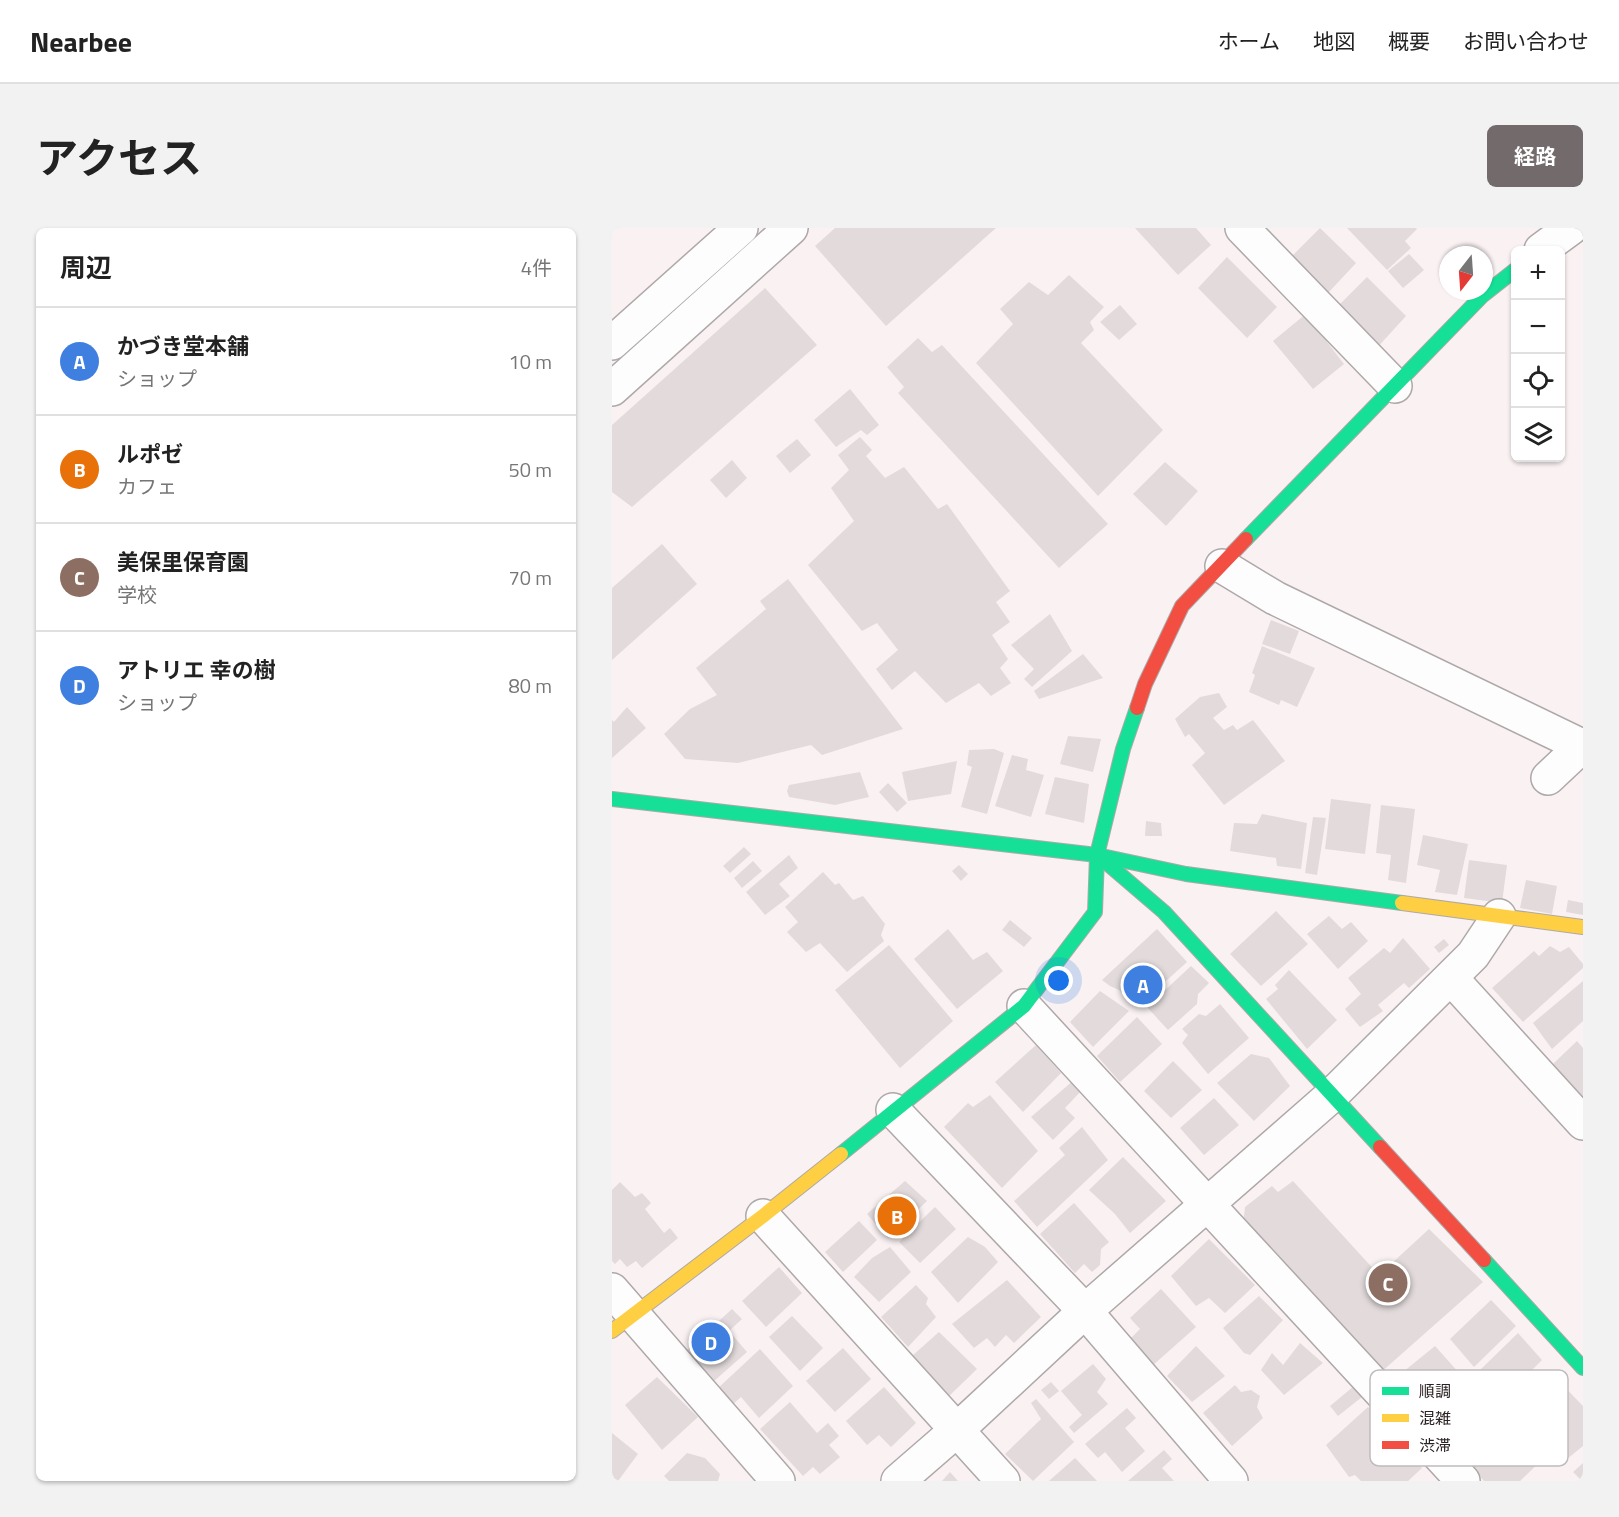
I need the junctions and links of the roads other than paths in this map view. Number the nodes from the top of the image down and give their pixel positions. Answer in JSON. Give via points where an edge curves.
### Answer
{"nodes":[{"id":1,"x":741,"y":228,"type":"edge"},
{"id":2,"x":791,"y":228,"type":"edge"},
{"id":3,"x":1571,"y":228,"type":"edge"},
{"id":4,"x":1260,"y":234,"type":"edge"},
{"id":5,"x":1546,"y":246,"type":"edge"},
{"id":6,"x":1511,"y":273,"type":"edge"},
{"id":7,"x":612,"y":343,"type":"edge"},
{"id":8,"x":1395,"y":386,"type":"junction"},
{"id":9,"x":612,"y":389,"type":"edge"},
{"id":10,"x":1222,"y":566,"type":"junction"},
{"id":11,"x":1582,"y":746,"type":"edge"},
{"id":12,"x":1548,"y":778,"type":"dead end"},
{"id":13,"x":612,"y":799,"type":"edge"},
{"id":14,"x":1097,"y":855,"type":"junction"},
{"id":15,"x":1499,"y":916,"type":"junction"},
{"id":16,"x":1583,"y":927,"type":"edge"},
{"id":17,"x":1451,"y":978,"type":"junction"},
{"id":18,"x":1024,"y":1006,"type":"junction"},
{"id":19,"x":1331,"y":1096,"type":"junction"},
{"id":20,"x":893,"y":1110,"type":"junction"},
{"id":21,"x":1583,"y":1123,"type":"edge"},
{"id":22,"x":1208,"y":1204,"type":"junction"},
{"id":23,"x":763,"y":1216,"type":"junction"},
{"id":24,"x":1085,"y":1311,"type":"junction"},
{"id":25,"x":619,"y":1312,"type":"edge"},
{"id":26,"x":1583,"y":1368,"type":"edge"},
{"id":27,"x":1370,"y":1381,"type":"edge"},
{"id":28,"x":958,"y":1429,"type":"junction"},
{"id":29,"x":1448,"y":1466,"type":"edge"},
{"id":30,"x":778,"y":1481,"type":"edge"},
{"id":31,"x":898,"y":1481,"type":"edge"},
{"id":32,"x":1003,"y":1481,"type":"edge"},
{"id":33,"x":1231,"y":1481,"type":"edge"},
{"id":34,"x":1462,"y":1481,"type":"edge"}],
"edges":[{"from":1,"to":7,"type":"street"},
{"from":2,"to":9,"type":"street"},
{"from":3,"to":5,"type":"street"},
{"from":4,"to":8,"type":"street"},
{"from":6,"to":8,"type":"street","via":[[1482,296]]},
{"from":8,"to":10,"type":"street"},
{"from":10,"to":11,"type":"street","via":[[1275,598]]},
{"from":10,"to":14,"type":"street","via":[[1182,606],[1145,684],[1123,749]]},
{"from":11,"to":12,"type":"street"},
{"from":13,"to":14,"type":"street"},
{"from":14,"to":15,"type":"street","via":[[1186,874]]},
{"from":14,"to":18,"type":"street","via":[[1095,912]]},
{"from":14,"to":19,"type":"street","via":[[1164,912]]},
{"from":15,"to":16,"type":"street"},
{"from":15,"to":17,"type":"street","via":[[1473,955]]},
{"from":17,"to":19,"type":"street"},
{"from":17,"to":21,"type":"street"},
{"from":18,"to":20,"type":"street"},
{"from":18,"to":22,"type":"street"},
{"from":19,"to":22,"type":"street"},
{"from":19,"to":26,"type":"street"},
{"from":20,"to":23,"type":"street"},
{"from":20,"to":24,"type":"street"},
{"from":22,"to":24,"type":"street"},
{"from":22,"to":27,"type":"street"},
{"from":23,"to":25,"type":"street"},
{"from":23,"to":28,"type":"street"},
{"from":24,"to":28,"type":"street"},
{"from":24,"to":33,"type":"street"},
{"from":25,"to":30,"type":"street"},
{"from":28,"to":31,"type":"street"},
{"from":28,"to":32,"type":"street"},
{"from":29,"to":34,"type":"street"}]}
